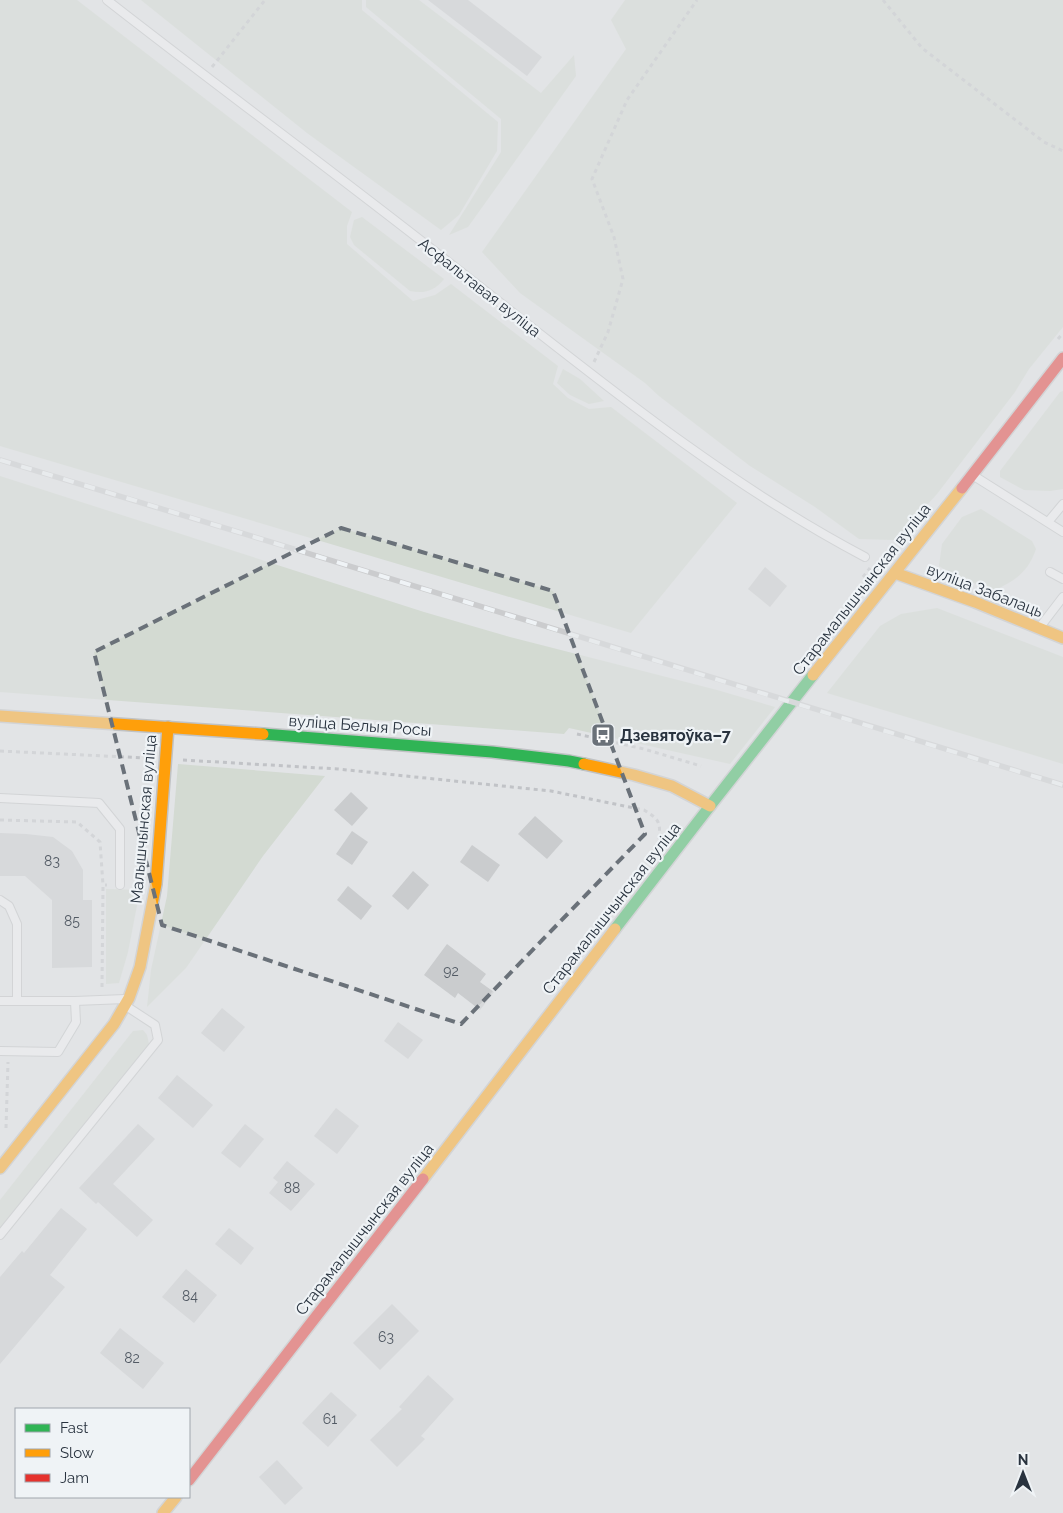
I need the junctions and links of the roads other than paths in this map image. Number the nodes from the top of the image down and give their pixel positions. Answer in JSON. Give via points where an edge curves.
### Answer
{"nodes":[{"id":1,"x":107,"y":0,"type":"edge"},
{"id":2,"x":1061,"y":365,"type":"edge"},
{"id":3,"x":972,"y":475,"type":"junction"},
{"id":4,"x":1063,"y":504,"type":"edge"},
{"id":5,"x":1048,"y":522,"type":"junction"},
{"id":6,"x":1063,"y":532,"type":"edge"},
{"id":7,"x":866,"y":557,"type":"dead end"},
{"id":8,"x":1050,"y":572,"type":"dead end"},
{"id":9,"x":895,"y":573,"type":"junction"},
{"id":10,"x":1063,"y":579,"type":"edge"},
{"id":11,"x":1063,"y":598,"type":"edge"},
{"id":12,"x":1038,"y":628,"type":"junction"},
{"id":13,"x":1063,"y":638,"type":"edge"},
{"id":14,"x":0,"y":716,"type":"edge"},
{"id":15,"x":168,"y":727,"type":"junction"},
{"id":16,"x":0,"y":798,"type":"edge"},
{"id":17,"x":710,"y":806,"type":"junction"},
{"id":18,"x":120,"y":885,"type":"road end"},
{"id":19,"x":0,"y":900,"type":"edge"},
{"id":20,"x":0,"y":1001,"type":"edge"},
{"id":21,"x":18,"y":1001,"type":"junction"},
{"id":22,"x":75,"y":1001,"type":"junction"},
{"id":23,"x":127,"y":1002,"type":"junction"},
{"id":24,"x":0,"y":1051,"type":"edge"},
{"id":25,"x":0,"y":1168,"type":"edge"},
{"id":26,"x":0,"y":1234,"type":"edge"},
{"id":27,"x":190,"y":1479,"type":"edge"},
{"id":28,"x":175,"y":1498,"type":"edge"},
{"id":29,"x":163,"y":1513,"type":"edge"}],
"edges":[{"from":1,"to":7,"type":"lane","name":"Асфальтавая вуліца","via":[[589,372],[732,477]]},
{"from":2,"to":3,"type":"main road","name":"Старамалышчынская вуліца"},
{"from":3,"to":5,"type":"lane"},
{"from":3,"to":9,"type":"main road","name":"Старамалышчынская вуліца"},
{"from":4,"to":5,"type":"lane"},
{"from":5,"to":6,"type":"lane"},
{"from":8,"to":10,"type":"lane"},
{"from":9,"to":12,"type":"main road","name":"вуліца Забалаць"},
{"from":9,"to":17,"type":"main road","name":"Старамалышчынская вуліца"},
{"from":11,"to":12,"type":"lane"},
{"from":12,"to":13,"type":"main road","name":"вуліца Забалаць"},
{"from":14,"to":15,"type":"main road","name":"вуліца Белыя Росы"},
{"from":15,"to":17,"type":"main road","name":"вуліца Белыя Росы","via":[[569,761],[672,786]]},
{"from":15,"to":23,"type":"main road","name":"Малышчынская вуліца","via":[[156,884],[140,967]]},
{"from":16,"to":18,"type":"lane","via":[[99,803],[120,829]]},
{"from":17,"to":27,"type":"main road","name":"Старамалышчынская вуліца"},
{"from":19,"to":21,"type":"lane","via":[[9,906],[17,924]]},
{"from":20,"to":21,"type":"lane"},
{"from":21,"to":22,"type":"lane"},
{"from":22,"to":23,"type":"lane"},
{"from":22,"to":24,"type":"lane","via":[[76,1022],[58,1052]]},
{"from":23,"to":25,"type":"main road","name":"Малышчынская вуліца","via":[[114,1024]]},
{"from":23,"to":26,"type":"lane","via":[[155,1025],[158,1040]]},
{"from":28,"to":29,"type":"main road"}]}
